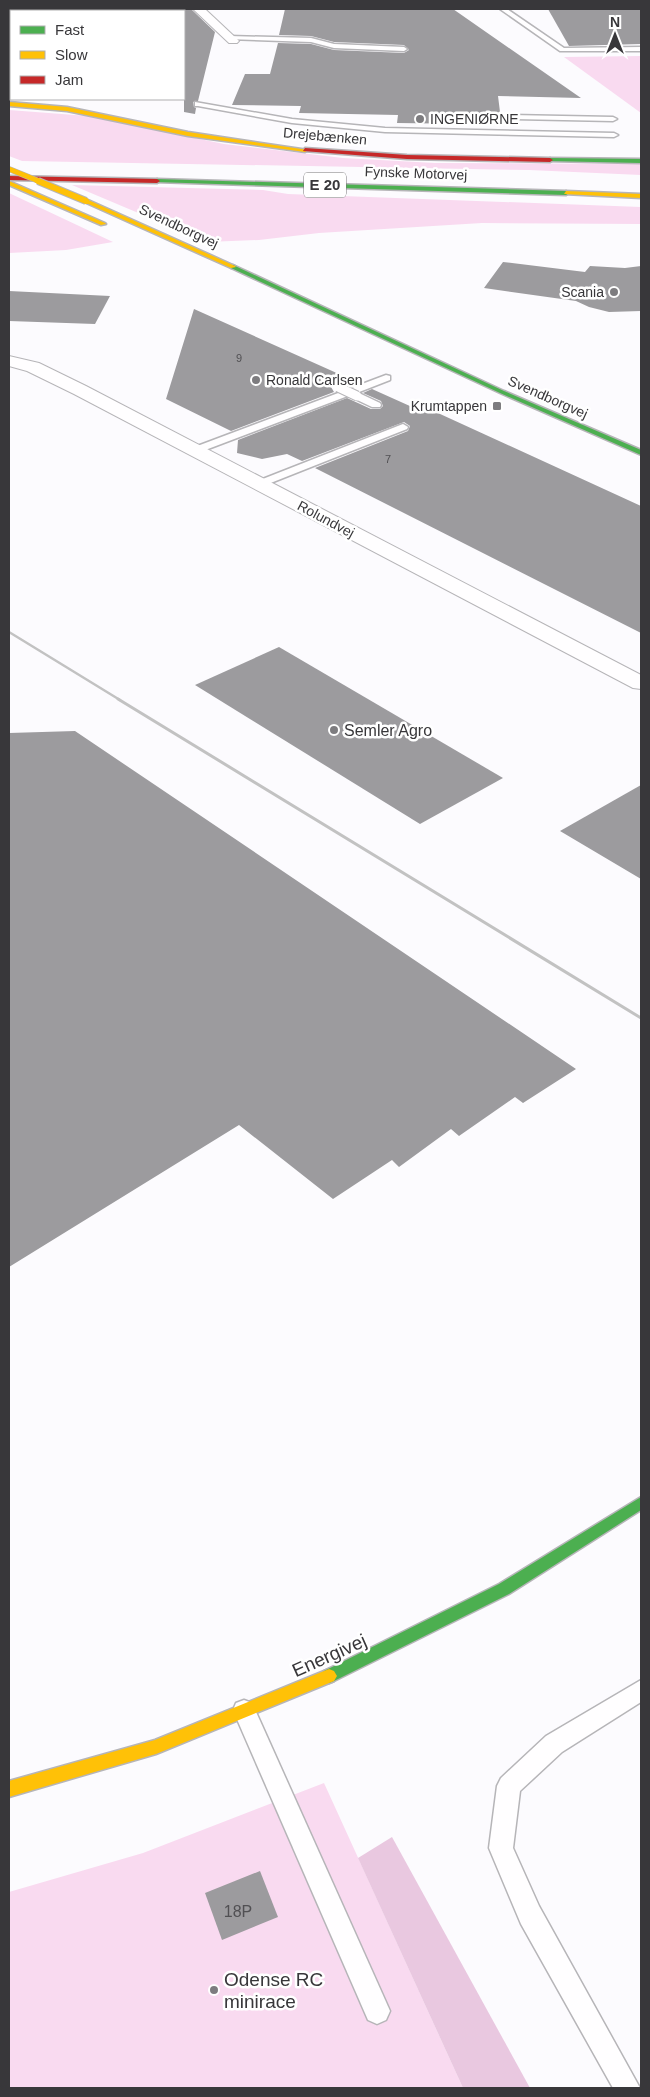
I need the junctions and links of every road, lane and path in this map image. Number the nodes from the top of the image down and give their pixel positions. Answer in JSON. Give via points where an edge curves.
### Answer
{"nodes":[{"id":1,"x":199,"y":9,"type":"edge"},
{"id":2,"x":503,"y":9,"type":"edge"},
{"id":3,"x":231,"y":39,"type":"joint"},
{"id":4,"x":404,"y":49,"type":"dead end"},
{"id":5,"x":641,"y":49,"type":"edge"},
{"id":6,"x":32,"y":100,"type":"edge"},
{"id":7,"x":198,"y":104,"type":"dead end"},
{"id":8,"x":9,"y":105,"type":"edge"},
{"id":9,"x":514,"y":117,"type":"dead end"},
{"id":10,"x":559,"y":118,"type":"junction"},
{"id":11,"x":613,"y":119,"type":"dead end"},
{"id":12,"x":559,"y":134,"type":"junction"},
{"id":13,"x":614,"y":135,"type":"dead end"},
{"id":14,"x":215,"y":138,"type":"junction"},
{"id":15,"x":641,"y":161,"type":"edge"},
{"id":16,"x":9,"y":168,"type":"edge"},
{"id":17,"x":228,"y":171,"type":"dead end"},
{"id":18,"x":9,"y":178,"type":"edge"},
{"id":19,"x":9,"y":183,"type":"edge"},
{"id":20,"x":641,"y":196,"type":"edge"},
{"id":21,"x":110,"y":228,"type":"dead end"},
{"id":22,"x":232,"y":279,"type":"dead end"},
{"id":23,"x":334,"y":316,"type":"junction"},
{"id":24,"x":390,"y":340,"type":"junction"},
{"id":25,"x":9,"y":361,"type":"edge"},
{"id":26,"x":386,"y":378,"type":"dead end"},
{"id":27,"x":338,"y":387,"type":"dead end"},
{"id":28,"x":520,"y":387,"type":"dead end"},
{"id":29,"x":376,"y":405,"type":"dead end"},
{"id":30,"x":403,"y":427,"type":"dead end"},
{"id":31,"x":196,"y":450,"type":"junction"},
{"id":32,"x":641,"y":453,"type":"edge"},
{"id":33,"x":259,"y":484,"type":"junction"},
{"id":34,"x":641,"y":684,"type":"edge"},
{"id":35,"x":641,"y":1503,"type":"edge"},
{"id":36,"x":641,"y":1690,"type":"edge"},
{"id":37,"x":244,"y":1710,"type":"junction"},
{"id":38,"x":9,"y":1790,"type":"edge"},
{"id":39,"x":377,"y":2011,"type":"dead end"},
{"id":40,"x":627,"y":2088,"type":"edge"}],
"edges":[{"from":1,"to":3,"type":"street"},
{"from":2,"to":5,"type":"lane","via":[[562,50]]},
{"from":3,"to":4,"type":"lane","via":[[311,40],[334,46]]},
{"from":6,"to":14,"type":"main road","via":[[92,106]]},
{"from":7,"to":12,"type":"lane","via":[[292,121],[385,130]]},
{"from":8,"to":14,"type":"main road","name":"Drejebænken","via":[[57,108]]},
{"from":9,"to":10,"type":"lane"},
{"from":10,"to":11,"type":"lane"},
{"from":10,"to":12,"type":"lane"},
{"from":12,"to":13,"type":"lane"},
{"from":14,"to":15,"type":"main road","name":"Drejebænken","via":[[399,157]]},
{"from":16,"to":17,"type":"main road"},
{"from":16,"to":23,"type":"main road","name":"Svendborgvej","bridge":true,"via":[[172,239]]},
{"from":18,"to":20,"type":"main road","name":"Fynske Motorvej","number":"E 20"},
{"from":19,"to":21,"type":"main road"},
{"from":22,"to":23,"type":"main road","name":"Svendborgvej"},
{"from":23,"to":24,"type":"main road","name":"Svendborgvej"},
{"from":24,"to":28,"type":"main road","name":"Svendborgvej"},
{"from":24,"to":32,"type":"main road","name":"Svendborgvej","via":[[539,410]]},
{"from":25,"to":31,"type":"street","name":"Rolundvej","via":[[33,367]]},
{"from":26,"to":31,"type":"lane"},
{"from":27,"to":29,"type":"lane","bridge":true},
{"from":30,"to":33,"type":"lane"},
{"from":31,"to":33,"type":"street","name":"Rolundvej"},
{"from":33,"to":34,"type":"street","name":"Rolundvej"},
{"from":35,"to":37,"type":"main road","name":"Energivej","via":[[504,1589],[346,1669]]},
{"from":36,"to":40,"type":"lane","via":[[554,1744],[509,1786],[501,1848],[530,1915]]},
{"from":37,"to":38,"type":"main road","name":"Energivej","via":[[156,1747]]},
{"from":37,"to":39,"type":"lane"}]}
